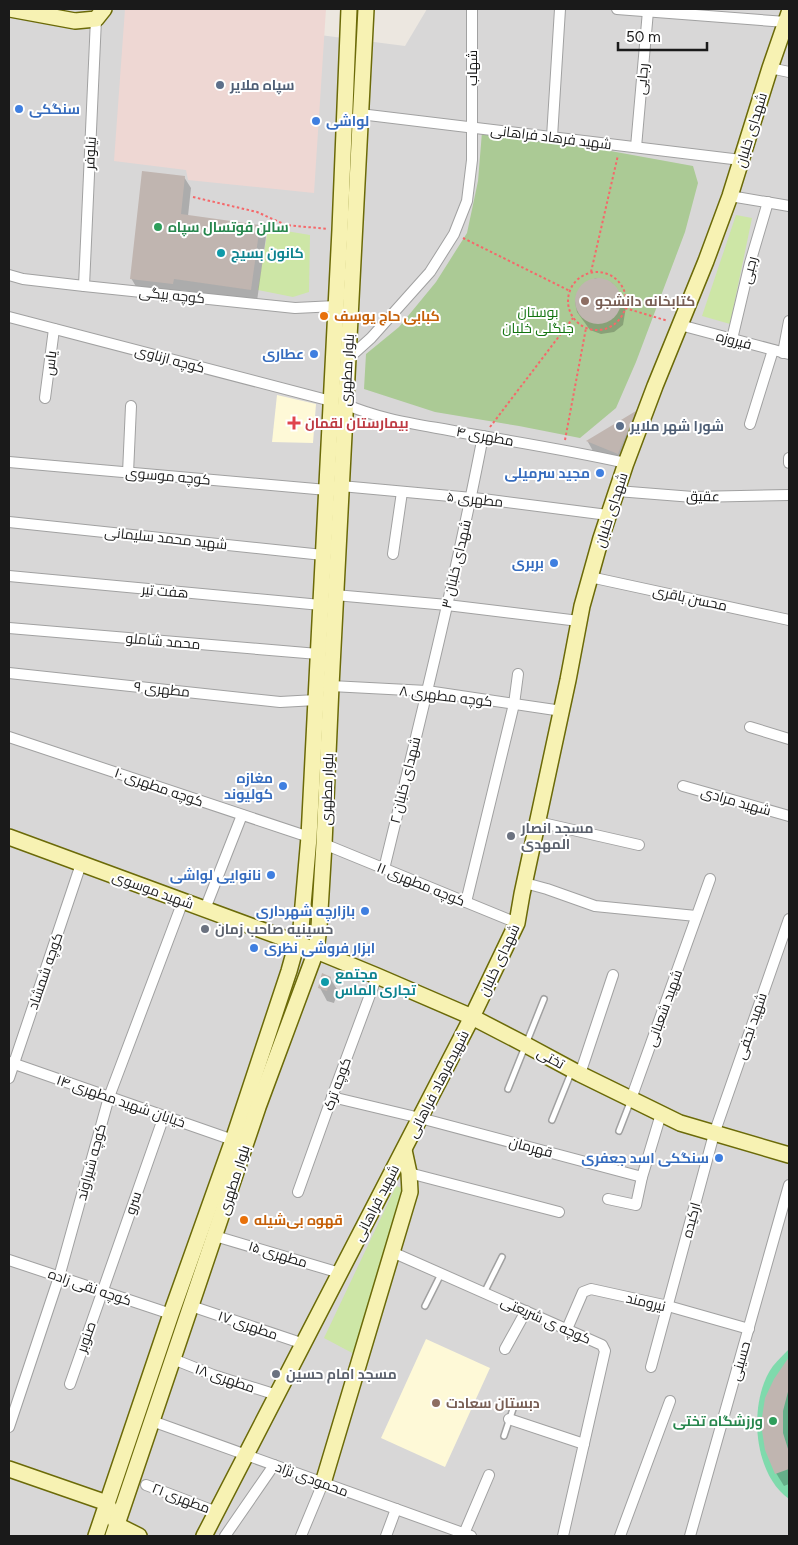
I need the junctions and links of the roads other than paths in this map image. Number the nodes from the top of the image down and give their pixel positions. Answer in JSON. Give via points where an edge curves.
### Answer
{"nodes":[{"id":1,"x":10,"y":9,"type":"edge"},
{"id":2,"x":349,"y":9,"type":"edge"},
{"id":3,"x":366,"y":9,"type":"edge"},
{"id":4,"x":472,"y":9,"type":"edge"},
{"id":5,"x":560,"y":9,"type":"edge"},
{"id":6,"x":617,"y":9,"type":"edge"},
{"id":7,"x":648,"y":11,"type":"junction"},
{"id":8,"x":100,"y":14,"type":"edge"},
{"id":9,"x":788,"y":18,"type":"edge"},
{"id":10,"x":770,"y":68,"type":"junction"},
{"id":11,"x":789,"y":72,"type":"edge"},
{"id":12,"x":360,"y":114,"type":"junction"},
{"id":13,"x":472,"y":127,"type":"junction"},
{"id":14,"x":552,"y":137,"type":"junction"},
{"id":15,"x":636,"y":147,"type":"junction"},
{"id":16,"x":741,"y":160,"type":"junction"},
{"id":17,"x":730,"y":196,"type":"junction"},
{"id":18,"x":768,"y":202,"type":"junction"},
{"id":19,"x":789,"y":206,"type":"edge"},
{"id":20,"x":9,"y":275,"type":"edge"},
{"id":21,"x":84,"y":286,"type":"junction"},
{"id":22,"x":336,"y":306,"type":"junction"},
{"id":23,"x":9,"y":317,"type":"edge"},
{"id":24,"x":789,"y":321,"type":"edge"},
{"id":25,"x":680,"y":325,"type":"junction"},
{"id":26,"x":54,"y":329,"type":"junction"},
{"id":27,"x":732,"y":339,"type":"junction"},
{"id":28,"x":782,"y":353,"type":"edge"},
{"id":29,"x":347,"y":364,"type":"junction"},
{"id":30,"x":46,"y":398,"type":"dead end"},
{"id":31,"x":338,"y":403,"type":"junction"},
{"id":32,"x":131,"y":406,"type":"dead end"},
{"id":33,"x":750,"y":424,"type":"dead end"},
{"id":34,"x":483,"y":436,"type":"junction"},
{"id":35,"x":789,"y":458,"type":"edge"},
{"id":36,"x":9,"y":462,"type":"edge"},
{"id":37,"x":626,"y":463,"type":"junction"},
{"id":38,"x":789,"y":463,"type":"edge"},
{"id":39,"x":128,"y":472,"type":"junction"},
{"id":40,"x":334,"y":488,"type":"junction"},
{"id":41,"x":617,"y":490,"type":"junction"},
{"id":42,"x":402,"y":492,"type":"junction"},
{"id":43,"x":789,"y":495,"type":"edge"},
{"id":44,"x":471,"y":497,"type":"junction"},
{"id":45,"x":608,"y":516,"type":"junction"},
{"id":46,"x":9,"y":522,"type":"edge"},
{"id":47,"x":393,"y":554,"type":"dead end"},
{"id":48,"x":323,"y":555,"type":"junction"},
{"id":49,"x":9,"y":576,"type":"edge"},
{"id":50,"x":590,"y":577,"type":"junction"},
{"id":51,"x":335,"y":595,"type":"junction"},
{"id":52,"x":320,"y":605,"type":"junction"},
{"id":53,"x":447,"y":605,"type":"junction"},
{"id":54,"x":789,"y":620,"type":"edge"},
{"id":55,"x":579,"y":621,"type":"junction"},
{"id":56,"x":9,"y":628,"type":"edge"},
{"id":57,"x":318,"y":654,"type":"junction"},
{"id":58,"x":9,"y":673,"type":"edge"},
{"id":59,"x":518,"y":674,"type":"dead end"},
{"id":60,"x":331,"y":686,"type":"junction"},
{"id":61,"x":427,"y":691,"type":"junction"},
{"id":62,"x":316,"y":700,"type":"junction"},
{"id":63,"x":514,"y":704,"type":"junction"},
{"id":64,"x":562,"y":711,"type":"junction"},
{"id":65,"x":750,"y":727,"type":"dead end"},
{"id":66,"x":9,"y":737,"type":"edge"},
{"id":67,"x":789,"y":739,"type":"edge"},
{"id":68,"x":683,"y":786,"type":"dead end"},
{"id":69,"x":242,"y":815,"type":"junction"},
{"id":70,"x":789,"y":816,"type":"edge"},
{"id":71,"x":538,"y":822,"type":"junction"},
{"id":72,"x":9,"y":837,"type":"edge"},
{"id":73,"x":309,"y":837,"type":"junction"},
{"id":74,"x":324,"y":844,"type":"junction"},
{"id":75,"x":639,"y":845,"type":"dead end"},
{"id":76,"x":82,"y":864,"type":"junction"},
{"id":77,"x":384,"y":869,"type":"junction"},
{"id":78,"x":710,"y":879,"type":"dead end"},
{"id":79,"x":525,"y":883,"type":"junction"},
{"id":80,"x":183,"y":901,"type":"junction"},
{"id":81,"x":466,"y":902,"type":"junction"},
{"id":82,"x":205,"y":909,"type":"junction"},
{"id":83,"x":696,"y":916,"type":"junction"},
{"id":84,"x":789,"y":919,"type":"edge"},
{"id":85,"x":518,"y":923,"type":"junction"},
{"id":86,"x":297,"y":943,"type":"junction"},
{"id":87,"x":316,"y":951,"type":"junction"},
{"id":88,"x":613,"y":975,"type":"dead end"},
{"id":89,"x":377,"y":976,"type":"junction"},
{"id":90,"x":544,"y":999,"type":"dead end"},
{"id":91,"x":472,"y":1017,"type":"junction"},
{"id":92,"x":526,"y":1045,"type":"junction"},
{"id":93,"x":11,"y":1063,"type":"edge"},
{"id":94,"x":576,"y":1072,"type":"junction"},
{"id":95,"x":9,"y":1078,"type":"edge"},
{"id":96,"x":508,"y":1089,"type":"dead end"},
{"id":97,"x":109,"y":1097,"type":"junction"},
{"id":98,"x":332,"y":1097,"type":"junction"},
{"id":99,"x":631,"y":1099,"type":"junction"},
{"id":100,"x":661,"y":1114,"type":"junction"},
{"id":101,"x":164,"y":1116,"type":"junction"},
{"id":102,"x":420,"y":1118,"type":"junction"},
{"id":103,"x":552,"y":1120,"type":"dead end"},
{"id":104,"x":619,"y":1131,"type":"dead end"},
{"id":105,"x":714,"y":1134,"type":"junction"},
{"id":106,"x":233,"y":1140,"type":"junction"},
{"id":107,"x":404,"y":1150,"type":"junction"},
{"id":108,"x":789,"y":1155,"type":"edge"},
{"id":109,"x":408,"y":1173,"type":"junction"},
{"id":110,"x":642,"y":1177,"type":"junction"},
{"id":111,"x":789,"y":1185,"type":"edge"},
{"id":112,"x":298,"y":1192,"type":"dead end"},
{"id":113,"x":608,"y":1199,"type":"dead end"},
{"id":114,"x":558,"y":1212,"type":"dead end"},
{"id":115,"x":215,"y":1236,"type":"junction"},
{"id":116,"x":392,"y":1252,"type":"junction"},
{"id":117,"x":502,"y":1257,"type":"dead end"},
{"id":118,"x":9,"y":1260,"type":"edge"},
{"id":119,"x":340,"y":1273,"type":"junction"},
{"id":120,"x":441,"y":1274,"type":"junction"},
{"id":121,"x":59,"y":1277,"type":"junction"},
{"id":122,"x":102,"y":1291,"type":"junction"},
{"id":123,"x":484,"y":1293,"type":"junction"},
{"id":124,"x":192,"y":1306,"type":"junction"},
{"id":125,"x":425,"y":1306,"type":"dead end"},
{"id":126,"x":668,"y":1306,"type":"junction"},
{"id":127,"x":526,"y":1311,"type":"junction"},
{"id":128,"x":171,"y":1314,"type":"junction"},
{"id":129,"x":567,"y":1329,"type":"junction"},
{"id":130,"x":749,"y":1329,"type":"junction"},
{"id":131,"x":304,"y":1344,"type":"junction"},
{"id":132,"x":505,"y":1349,"type":"dead end"},
{"id":133,"x":173,"y":1360,"type":"junction"},
{"id":134,"x":651,"y":1368,"type":"dead end"},
{"id":135,"x":70,"y":1384,"type":"dead end"},
{"id":136,"x":277,"y":1395,"type":"junction"},
{"id":137,"x":670,"y":1401,"type":"dead end"},
{"id":138,"x":514,"y":1406,"type":"dead end"},
{"id":139,"x":509,"y":1420,"type":"junction"},
{"id":140,"x":152,"y":1422,"type":"junction"},
{"id":141,"x":9,"y":1427,"type":"edge"},
{"id":142,"x":504,"y":1436,"type":"dead end"},
{"id":143,"x":584,"y":1444,"type":"junction"},
{"id":144,"x":246,"y":1455,"type":"junction"},
{"id":145,"x":274,"y":1465,"type":"junction"},
{"id":146,"x":9,"y":1469,"type":"edge"},
{"id":147,"x":489,"y":1475,"type":"dead end"},
{"id":148,"x":324,"y":1483,"type":"junction"},
{"id":149,"x":146,"y":1485,"type":"dead end"},
{"id":150,"x":107,"y":1503,"type":"junction"},
{"id":151,"x":396,"y":1509,"type":"junction"},
{"id":152,"x":217,"y":1512,"type":"junction"},
{"id":153,"x":115,"y":1531,"type":"edge"},
{"id":154,"x":466,"y":1535,"type":"edge"},
{"id":155,"x":96,"y":1536,"type":"edge"},
{"id":156,"x":139,"y":1536,"type":"edge"},
{"id":157,"x":204,"y":1536,"type":"edge"},
{"id":158,"x":225,"y":1536,"type":"edge"},
{"id":159,"x":301,"y":1536,"type":"edge"},
{"id":160,"x":386,"y":1536,"type":"edge"},
{"id":161,"x":563,"y":1536,"type":"edge"},
{"id":162,"x":620,"y":1536,"type":"edge"},
{"id":163,"x":690,"y":1536,"type":"edge"}],
"edges":[{"from":1,"to":8,"type":"main road","via":[[75,20]]},
{"from":2,"to":22,"type":"main road","name":"بلوار مطهری"},
{"from":3,"to":12,"type":"main road","name":"بلوار مطهری"},
{"from":4,"to":13,"type":"street","name":"شهاب"},
{"from":5,"to":14,"type":"street"},
{"from":6,"to":7,"type":"street"},
{"from":7,"to":9,"type":"street"},
{"from":7,"to":15,"type":"street","name":"رجایی"},
{"from":8,"to":21,"type":"street","name":"نیلوفر"},
{"from":9,"to":10,"type":"main road","name":"شهدای خلبان"},
{"from":10,"to":11,"type":"street"},
{"from":10,"to":16,"type":"main road","name":"شهدای خلبان"},
{"from":12,"to":13,"type":"street","name":"شهید فرهاد فراهانی"},
{"from":12,"to":29,"type":"main road","name":"بلوار مطهری"},
{"from":13,"to":14,"type":"street","name":"شهید فرهاد فراهانی"},
{"from":13,"to":29,"type":"street","name":"شهاب","via":[[467,201],[454,234],[430,272],[372,338],[350,356]]},
{"from":14,"to":15,"type":"street","name":"شهید فرهاد فراهانی"},
{"from":15,"to":16,"type":"street","name":"شهید فرهاد فراهانی"},
{"from":16,"to":17,"type":"main road","name":"شهدای خلبان"},
{"from":17,"to":18,"type":"street"},
{"from":17,"to":25,"type":"main road","name":"شهدای خلبان"},
{"from":18,"to":19,"type":"street"},
{"from":18,"to":27,"type":"street","name":"رجبی"},
{"from":20,"to":21,"type":"street","name":"کوچه بیگی"},
{"from":21,"to":22,"type":"street","name":"کوچه بیگی","via":[[295,308]]},
{"from":22,"to":31,"type":"main road","name":"بلوار مطهری"},
{"from":23,"to":26,"type":"street","name":"کوچه ازناوی"},
{"from":24,"to":28,"type":"street"},
{"from":25,"to":27,"type":"street","name":"فیروزه"},
{"from":25,"to":37,"type":"main road","name":"شهدای خلبان"},
{"from":26,"to":30,"type":"street","name":"یاس"},
{"from":26,"to":31,"type":"street","name":"کوچه ازناوی"},
{"from":27,"to":28,"type":"street","name":"فیروزه"},
{"from":28,"to":33,"type":"street"},
{"from":29,"to":31,"type":"main road","name":"بلوار مطهری"},
{"from":31,"to":34,"type":"street","name":"مطهری ۴","via":[[398,421]]},
{"from":31,"to":40,"type":"main road","name":"بلوار مطهری"},
{"from":32,"to":39,"type":"street"},
{"from":34,"to":37,"type":"street","name":"مطهری ۴"},
{"from":34,"to":44,"type":"street","name":"شهدای خلبان ۳"},
{"from":35,"to":38,"type":"street"},
{"from":36,"to":39,"type":"street","name":"کوچه موسوی"},
{"from":37,"to":41,"type":"main road","name":"شهدای خلبان"},
{"from":39,"to":40,"type":"street","name":"کوچه موسوی"},
{"from":40,"to":42,"type":"street","name":"مطهری ۵"},
{"from":40,"to":48,"type":"main road","name":"بلوار مطهری"},
{"from":40,"to":51,"type":"main road","name":"بلوار مطهری"},
{"from":41,"to":43,"type":"street","name":"عقیق","via":[[693,497]]},
{"from":41,"to":45,"type":"main road","name":"شهدای خلبان"},
{"from":42,"to":44,"type":"street","name":"مطهری ۵"},
{"from":42,"to":47,"type":"street"},
{"from":44,"to":45,"type":"street","name":"مطهری ۵"},
{"from":44,"to":53,"type":"street","name":"شهدای خلبان ۳"},
{"from":45,"to":50,"type":"main road","name":"شهدای خلبان"},
{"from":46,"to":48,"type":"street","name":"شهید محمد سلیمانی"},
{"from":48,"to":52,"type":"main road","name":"بلوار مطهری"},
{"from":49,"to":52,"type":"street","name":"هفت تیر"},
{"from":50,"to":54,"type":"street","name":"محسن باقری"},
{"from":50,"to":55,"type":"main road","name":"شهدای خلبان"},
{"from":51,"to":53,"type":"street"},
{"from":51,"to":60,"type":"main road","name":"بلوار مطهری"},
{"from":52,"to":57,"type":"main road","name":"بلوار مطهری"},
{"from":53,"to":55,"type":"street"},
{"from":53,"to":61,"type":"street","name":"شهدای خلبان ۳"},
{"from":55,"to":64,"type":"main road","name":"شهدای خلبان"},
{"from":56,"to":57,"type":"street","name":"محمد شاملو"},
{"from":57,"to":62,"type":"main road","name":"بلوار مطهری"},
{"from":58,"to":62,"type":"street","name":"مطهری ۹","via":[[280,702]]},
{"from":59,"to":63,"type":"street"},
{"from":60,"to":61,"type":"street","name":"کوچه مطهری ۸"},
{"from":60,"to":74,"type":"main road","name":"بلوار مطهری"},
{"from":61,"to":63,"type":"street","name":"کوچه مطهری ۸"},
{"from":61,"to":77,"type":"street","name":"شهدای خلبان ۲"},
{"from":62,"to":73,"type":"main road","name":"بلوار مطهری"},
{"from":63,"to":64,"type":"street","name":"کوچه مطهری ۸"},
{"from":63,"to":81,"type":"street"},
{"from":64,"to":71,"type":"main road","name":"شهدای خلبان"},
{"from":65,"to":67,"type":"street"},
{"from":66,"to":69,"type":"street","name":"کوچه مطهری ۱۰"},
{"from":68,"to":70,"type":"street","name":"شهید مرادی"},
{"from":69,"to":73,"type":"street","name":"کوچه مطهری ۱۰"},
{"from":69,"to":82,"type":"street"},
{"from":71,"to":75,"type":"street"},
{"from":71,"to":79,"type":"main road","name":"شهدای خلبان"},
{"from":72,"to":76,"type":"main road","name":"شهید موسوی"},
{"from":73,"to":86,"type":"main road","name":"بلوار مطهری"},
{"from":74,"to":77,"type":"street","name":"کوچه مطهری ۱۱"},
{"from":74,"to":87,"type":"main road","name":"بلوار مطهری"},
{"from":76,"to":80,"type":"main road","name":"شهید موسوی"},
{"from":76,"to":93,"type":"street","name":"کوچه شمشاد"},
{"from":77,"to":81,"type":"street","name":"کوچه مطهری ۱۱"},
{"from":78,"to":83,"type":"street","name":"شهید شعبانی"},
{"from":79,"to":83,"type":"street","via":[[595,906]]},
{"from":79,"to":85,"type":"main road","name":"شهدای خلبان"},
{"from":80,"to":82,"type":"main road","name":"شهید موسوی"},
{"from":80,"to":97,"type":"street","name":"کوچه شیراوند"},
{"from":81,"to":85,"type":"street","name":"کوچه مطهری ۱۱"},
{"from":82,"to":86,"type":"main road","name":"شهید موسوی"},
{"from":83,"to":99,"type":"street","name":"شهید شعبانی"},
{"from":84,"to":105,"type":"street","name":"شهید نجفی"},
{"from":85,"to":91,"type":"main road","name":"شهدای خلبان"},
{"from":86,"to":87,"type":"main road","name":"شهید موسوی"},
{"from":86,"to":106,"type":"main road","name":"بلوار مطهری"},
{"from":87,"to":89,"type":"main road","name":"تختی"},
{"from":87,"to":115,"type":"main road","name":"بلوار مطهری","via":[[258,1107]]},
{"from":88,"to":94,"type":"street"},
{"from":89,"to":91,"type":"main road","name":"تختی"},
{"from":89,"to":98,"type":"street","name":"کوچه ترک"},
{"from":90,"to":92,"type":"lane"},
{"from":91,"to":92,"type":"main road","name":"تختی"},
{"from":91,"to":102,"type":"main road","name":"شهیدفرهاد فراهانی"},
{"from":92,"to":94,"type":"main road","name":"تختی"},
{"from":92,"to":96,"type":"lane"},
{"from":93,"to":95,"type":"street","name":"کوچه شمشاد"},
{"from":93,"to":97,"type":"street","name":"خیابان شهید مطهری ۱۴"},
{"from":94,"to":99,"type":"main road","name":"تختی"},
{"from":94,"to":103,"type":"lane"},
{"from":97,"to":101,"type":"street","name":"خیابان شهید مطهری ۱۴"},
{"from":97,"to":121,"type":"street","name":"کوچه شیراوند"},
{"from":98,"to":102,"type":"street","name":"قهرمان"},
{"from":98,"to":112,"type":"street","name":"کوچه ترک"},
{"from":99,"to":100,"type":"main road","name":"تختی"},
{"from":99,"to":104,"type":"lane"},
{"from":100,"to":105,"type":"main road","name":"تختی"},
{"from":100,"to":110,"type":"street"},
{"from":101,"to":106,"type":"street","name":"خیابان شهید مطهری ۱۴"},
{"from":101,"to":122,"type":"street","name":"سرو"},
{"from":102,"to":107,"type":"main road","name":"شهیدفرهاد فراهانی"},
{"from":102,"to":110,"type":"street","name":"قهرمان"},
{"from":105,"to":108,"type":"main road","name":"تختی"},
{"from":105,"to":126,"type":"street","name":"ارکیده"},
{"from":106,"to":128,"type":"main road","name":"بلوار مطهری"},
{"from":107,"to":109,"type":"main road","name":"شهید فراهانی"},
{"from":107,"to":119,"type":"main road","name":"شهید فراهانی"},
{"from":109,"to":114,"type":"street"},
{"from":109,"to":116,"type":"main road","name":"شهید فراهانی","via":[[410,1192]]},
{"from":110,"to":113,"type":"street","via":[[636,1205]]},
{"from":111,"to":130,"type":"street","name":"حسینی"},
{"from":115,"to":119,"type":"street","name":"مطهری ۱۵"},
{"from":115,"to":124,"type":"main road","name":"بلوار مطهری"},
{"from":116,"to":120,"type":"street","name":"کوچه ی شریعتی"},
{"from":116,"to":148,"type":"main road","name":"شهید فراهانی"},
{"from":117,"to":123,"type":"lane"},
{"from":118,"to":121,"type":"street","name":"کوچه نقی زاده"},
{"from":119,"to":131,"type":"main road","name":"شهید فراهانی"},
{"from":120,"to":123,"type":"street","name":"کوچه ی شریعتی"},
{"from":120,"to":125,"type":"lane"},
{"from":121,"to":122,"type":"street","name":"کوچه نقی زاده"},
{"from":121,"to":141,"type":"street","name":"کوچه شیراوند"},
{"from":122,"to":128,"type":"street","name":"کوچه نقی زاده"},
{"from":122,"to":135,"type":"street","name":"صنوبر"},
{"from":123,"to":127,"type":"street","name":"کوچه ی شریعتی"},
{"from":124,"to":131,"type":"street","name":"مطهری ۱۷"},
{"from":124,"to":133,"type":"main road","name":"بلوار مطهری"},
{"from":126,"to":129,"type":"street","name":"نیرومند","via":[[590,1289],[583,1292]]},
{"from":126,"to":130,"type":"street","name":"نیرومند"},
{"from":126,"to":134,"type":"street","name":"ارکیده"},
{"from":127,"to":129,"type":"street","name":"کوچه ی شریعتی"},
{"from":127,"to":132,"type":"street"},
{"from":128,"to":150,"type":"main road","name":"بلوار مطهری"},
{"from":129,"to":143,"type":"street","name":"کوچه ی شریعتی","via":[[602,1345],[605,1351]]},
{"from":130,"to":163,"type":"street","name":"حسینی"},
{"from":131,"to":136,"type":"main road","name":"شهید فراهانی"},
{"from":133,"to":136,"type":"street","name":"مطهری ۱۸"},
{"from":133,"to":140,"type":"main road","name":"بلوار مطهری"},
{"from":136,"to":144,"type":"main road","name":"شهید فراهانی"},
{"from":137,"to":162,"type":"street"},
{"from":138,"to":139,"type":"lane"},
{"from":139,"to":142,"type":"lane"},
{"from":139,"to":143,"type":"street"},
{"from":140,"to":144,"type":"street","name":"محمودی نژاد"},
{"from":140,"to":153,"type":"main road","name":"بلوار مطهری"},
{"from":143,"to":161,"type":"street","name":"کوچه ی شریعتی"},
{"from":144,"to":145,"type":"street","name":"محمودی نژاد"},
{"from":144,"to":152,"type":"main road","name":"شهید فراهانی"},
{"from":145,"to":148,"type":"street","name":"محمودی نژاد"},
{"from":145,"to":158,"type":"street"},
{"from":146,"to":150,"type":"main road"},
{"from":147,"to":154,"type":"street"},
{"from":148,"to":151,"type":"street","name":"محمودی نژاد"},
{"from":148,"to":159,"type":"street"},
{"from":149,"to":152,"type":"street","name":"مطهری ۲۱"},
{"from":150,"to":153,"type":"main road"},
{"from":150,"to":155,"type":"main road","name":"بلوار مطهری"},
{"from":151,"to":154,"type":"street","name":"محمودی نژاد"},
{"from":151,"to":160,"type":"street"},
{"from":152,"to":157,"type":"main road","name":"شهید فراهانی"},
{"from":153,"to":156,"type":"main road"}]}
